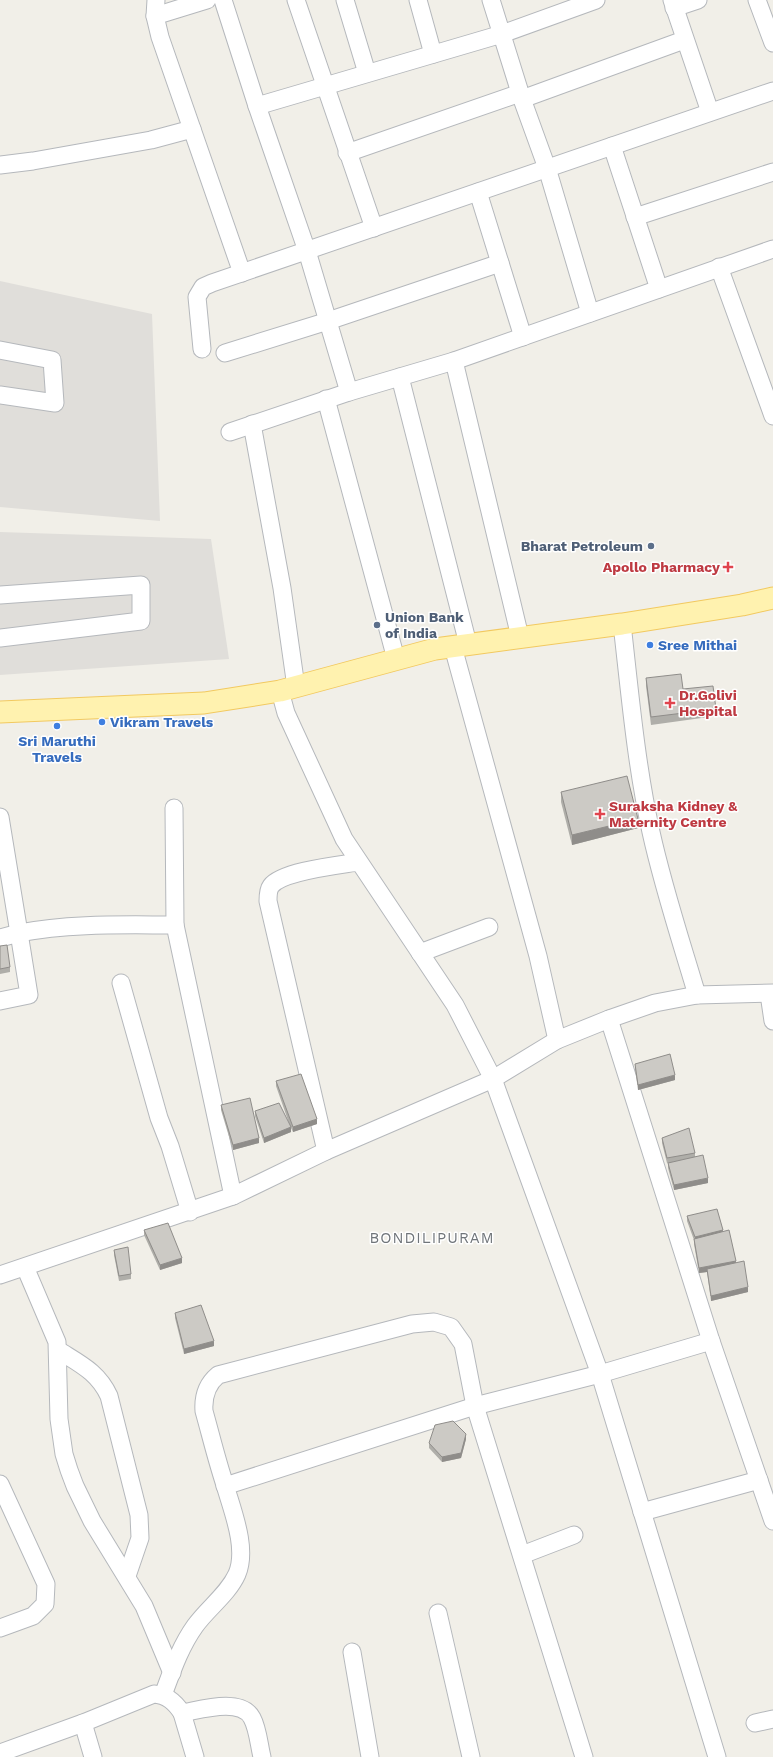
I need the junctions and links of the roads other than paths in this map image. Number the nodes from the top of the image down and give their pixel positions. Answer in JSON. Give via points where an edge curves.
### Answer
{"nodes":[{"id":1,"x":207,"y":0,"type":"edge"},
{"id":2,"x":223,"y":0,"type":"edge"},
{"id":3,"x":296,"y":0,"type":"edge"},
{"id":4,"x":345,"y":0,"type":"edge"},
{"id":5,"x":418,"y":0,"type":"edge"},
{"id":6,"x":491,"y":0,"type":"edge"},
{"id":7,"x":596,"y":0,"type":"edge"},
{"id":8,"x":698,"y":0,"type":"edge"},
{"id":9,"x":757,"y":0,"type":"edge"},
{"id":10,"x":673,"y":4,"type":"edge"},
{"id":11,"x":155,"y":8,"type":"edge"},
{"id":12,"x":502,"y":34,"type":"junction"},
{"id":13,"x":684,"y":40,"type":"junction"},
{"id":14,"x":773,"y":43,"type":"edge"},
{"id":15,"x":434,"y":54,"type":"junction"},
{"id":16,"x":367,"y":73,"type":"junction"},
{"id":17,"x":325,"y":86,"type":"junction"},
{"id":18,"x":773,"y":91,"type":"edge"},
{"id":19,"x":521,"y":96,"type":"junction"},
{"id":20,"x":256,"y":106,"type":"junction"},
{"id":21,"x":710,"y":112,"type":"junction"},
{"id":22,"x":192,"y":129,"type":"junction"},
{"id":23,"x":612,"y":146,"type":"junction"},
{"id":24,"x":347,"y":153,"type":"junction"},
{"id":25,"x":0,"y":165,"type":"edge"},
{"id":26,"x":547,"y":168,"type":"junction"},
{"id":27,"x":773,"y":172,"type":"edge"},
{"id":28,"x":478,"y":192,"type":"junction"},
{"id":29,"x":636,"y":217,"type":"junction"},
{"id":30,"x":374,"y":228,"type":"junction"},
{"id":31,"x":773,"y":249,"type":"edge"},
{"id":32,"x":307,"y":251,"type":"junction"},
{"id":33,"x":500,"y":263,"type":"junction"},
{"id":34,"x":719,"y":267,"type":"junction"},
{"id":35,"x":242,"y":273,"type":"junction"},
{"id":36,"x":659,"y":289,"type":"junction"},
{"id":37,"x":590,"y":313,"type":"junction"},
{"id":38,"x":328,"y":321,"type":"junction"},
{"id":39,"x":523,"y":337,"type":"junction"},
{"id":40,"x":202,"y":349,"type":"dead end"},
{"id":41,"x":0,"y":350,"type":"edge"},
{"id":42,"x":225,"y":353,"type":"dead end"},
{"id":43,"x":454,"y":361,"type":"junction"},
{"id":44,"x":400,"y":377,"type":"junction"},
{"id":45,"x":349,"y":392,"type":"junction"},
{"id":46,"x":0,"y":395,"type":"edge"},
{"id":47,"x":326,"y":400,"type":"junction"},
{"id":48,"x":773,"y":416,"type":"edge"},
{"id":49,"x":252,"y":424,"type":"junction"},
{"id":50,"x":230,"y":432,"type":"dead end"},
{"id":51,"x":0,"y":595,"type":"edge"},
{"id":52,"x":773,"y":598,"type":"edge"},
{"id":53,"x":622,"y":624,"type":"junction"},
{"id":54,"x":520,"y":637,"type":"junction"},
{"id":55,"x":0,"y":638,"type":"edge"},
{"id":56,"x":461,"y":645,"type":"junction"},
{"id":57,"x":396,"y":659,"type":"junction"},
{"id":58,"x":288,"y":689,"type":"junction"},
{"id":59,"x":0,"y":712,"type":"edge"},
{"id":60,"x":174,"y":808,"type":"dead end"},
{"id":61,"x":0,"y":817,"type":"edge"},
{"id":62,"x":358,"y":862,"type":"junction"},
{"id":63,"x":175,"y":925,"type":"junction"},
{"id":64,"x":489,"y":927,"type":"dead end"},
{"id":65,"x":20,"y":933,"type":"junction"},
{"id":66,"x":0,"y":938,"type":"edge"},
{"id":67,"x":420,"y":954,"type":"junction"},
{"id":68,"x":121,"y":983,"type":"dead end"},
{"id":69,"x":771,"y":993,"type":"edge"},
{"id":70,"x":697,"y":995,"type":"junction"},
{"id":71,"x":0,"y":1001,"type":"edge"},
{"id":72,"x":609,"y":1019,"type":"junction"},
{"id":73,"x":773,"y":1021,"type":"edge"},
{"id":74,"x":557,"y":1040,"type":"junction"},
{"id":75,"x":493,"y":1079,"type":"junction"},
{"id":76,"x":326,"y":1151,"type":"junction"},
{"id":77,"x":233,"y":1196,"type":"junction"},
{"id":78,"x":190,"y":1212,"type":"junction"},
{"id":79,"x":26,"y":1267,"type":"junction"},
{"id":80,"x":0,"y":1276,"type":"edge"},
{"id":81,"x":712,"y":1341,"type":"junction"},
{"id":82,"x":58,"y":1350,"type":"junction"},
{"id":83,"x":600,"y":1374,"type":"junction"},
{"id":84,"x":475,"y":1406,"type":"junction"},
{"id":85,"x":759,"y":1480,"type":"junction"},
{"id":86,"x":0,"y":1484,"type":"edge"},
{"id":87,"x":225,"y":1486,"type":"junction"},
{"id":88,"x":642,"y":1512,"type":"junction"},
{"id":89,"x":773,"y":1521,"type":"edge"},
{"id":90,"x":574,"y":1535,"type":"dead end"},
{"id":91,"x":522,"y":1555,"type":"junction"},
{"id":92,"x":127,"y":1576,"type":"junction"},
{"id":93,"x":438,"y":1613,"type":"dead end"},
{"id":94,"x":0,"y":1628,"type":"edge"},
{"id":95,"x":352,"y":1652,"type":"dead end"},
{"id":96,"x":172,"y":1673,"type":"junction"},
{"id":97,"x":163,"y":1695,"type":"junction"},
{"id":98,"x":182,"y":1713,"type":"junction"},
{"id":99,"x":773,"y":1718,"type":"edge"},
{"id":100,"x":83,"y":1723,"type":"junction"},
{"id":101,"x":755,"y":1723,"type":"dead end"},
{"id":102,"x":0,"y":1753,"type":"edge"},
{"id":103,"x":93,"y":1757,"type":"edge"},
{"id":104,"x":195,"y":1757,"type":"edge"},
{"id":105,"x":262,"y":1757,"type":"edge"},
{"id":106,"x":370,"y":1757,"type":"edge"},
{"id":107,"x":471,"y":1757,"type":"edge"},
{"id":108,"x":584,"y":1757,"type":"edge"},
{"id":109,"x":717,"y":1757,"type":"edge"}],
"edges":[{"from":1,"to":11,"type":"street"},
{"from":2,"to":20,"type":"street"},
{"from":3,"to":17,"type":"street"},
{"from":4,"to":16,"type":"street"},
{"from":5,"to":15,"type":"street"},
{"from":6,"to":12,"type":"street"},
{"from":7,"to":12,"type":"street"},
{"from":8,"to":10,"type":"street"},
{"from":9,"to":14,"type":"street"},
{"from":10,"to":13,"type":"street"},
{"from":11,"to":22,"type":"street","via":[[160,37]]},
{"from":12,"to":15,"type":"street"},
{"from":12,"to":19,"type":"street"},
{"from":13,"to":19,"type":"street"},
{"from":13,"to":21,"type":"street"},
{"from":15,"to":16,"type":"street"},
{"from":16,"to":17,"type":"street"},
{"from":17,"to":20,"type":"street"},
{"from":17,"to":24,"type":"street"},
{"from":18,"to":21,"type":"street"},
{"from":19,"to":24,"type":"street"},
{"from":19,"to":26,"type":"street"},
{"from":20,"to":32,"type":"street"},
{"from":21,"to":23,"type":"street"},
{"from":22,"to":25,"type":"street","via":[[151,140]]},
{"from":22,"to":35,"type":"street"},
{"from":23,"to":26,"type":"street"},
{"from":23,"to":29,"type":"street"},
{"from":24,"to":30,"type":"street"},
{"from":26,"to":28,"type":"street"},
{"from":26,"to":37,"type":"street"},
{"from":27,"to":29,"type":"street"},
{"from":28,"to":30,"type":"street"},
{"from":28,"to":33,"type":"street"},
{"from":29,"to":36,"type":"street"},
{"from":30,"to":32,"type":"street"},
{"from":31,"to":34,"type":"street"},
{"from":32,"to":35,"type":"street"},
{"from":32,"to":38,"type":"street"},
{"from":33,"to":38,"type":"street"},
{"from":33,"to":39,"type":"street"},
{"from":34,"to":36,"type":"street"},
{"from":34,"to":48,"type":"street"},
{"from":35,"to":40,"type":"street","via":[[212,283],[199,291],[197,304]]},
{"from":36,"to":37,"type":"street"},
{"from":37,"to":39,"type":"street"},
{"from":38,"to":42,"type":"street"},
{"from":38,"to":45,"type":"street"},
{"from":39,"to":43,"type":"street"},
{"from":41,"to":46,"type":"street","via":[[52,360],[55,403]]},
{"from":43,"to":44,"type":"street"},
{"from":43,"to":54,"type":"street"},
{"from":44,"to":45,"type":"street"},
{"from":44,"to":56,"type":"street"},
{"from":45,"to":47,"type":"street"},
{"from":47,"to":49,"type":"street"},
{"from":47,"to":57,"type":"street"},
{"from":49,"to":50,"type":"street"},
{"from":49,"to":58,"type":"street","via":[[282,588]]},
{"from":51,"to":55,"type":"street","via":[[141,585],[141,621]]},
{"from":52,"to":53,"type":"main road"},
{"from":53,"to":54,"type":"main road"},
{"from":53,"to":70,"type":"street","via":[[636,752],[651,830],[666,892]]},
{"from":54,"to":56,"type":"main road"},
{"from":56,"to":57,"type":"main road"},
{"from":56,"to":74,"type":"street"},
{"from":57,"to":58,"type":"main road"},
{"from":58,"to":59,"type":"main road","via":[[204,703]]},
{"from":58,"to":62,"type":"street","via":[[286,713],[344,839]]},
{"from":60,"to":63,"type":"street"},
{"from":61,"to":65,"type":"street"},
{"from":62,"to":67,"type":"street"},
{"from":62,"to":76,"type":"street","via":[[306,871],[278,879],[268,892]]},
{"from":63,"to":65,"type":"street","via":[[72,926]]},
{"from":63,"to":77,"type":"street"},
{"from":64,"to":67,"type":"street"},
{"from":65,"to":66,"type":"street"},
{"from":65,"to":71,"type":"street","via":[[29,995]]},
{"from":67,"to":75,"type":"street","via":[[455,1005]]},
{"from":68,"to":78,"type":"street","via":[[159,1118]]},
{"from":69,"to":70,"type":"street"},
{"from":69,"to":73,"type":"street"},
{"from":70,"to":72,"type":"street","via":[[655,1003]]},
{"from":72,"to":74,"type":"street"},
{"from":72,"to":81,"type":"street"},
{"from":74,"to":75,"type":"street"},
{"from":75,"to":76,"type":"street"},
{"from":75,"to":83,"type":"street"},
{"from":76,"to":77,"type":"street"},
{"from":77,"to":78,"type":"street"},
{"from":78,"to":79,"type":"street"},
{"from":79,"to":80,"type":"street"},
{"from":79,"to":82,"type":"street","via":[[54,1330]]},
{"from":81,"to":83,"type":"street"},
{"from":81,"to":85,"type":"street"},
{"from":82,"to":92,"type":"street","via":[[59,1419],[64,1454],[75,1486],[92,1521]]},
{"from":82,"to":92,"type":"street","via":[[95,1374],[109,1396],[139,1515],[140,1538]]},
{"from":83,"to":84,"type":"street"},
{"from":83,"to":88,"type":"street"},
{"from":84,"to":87,"type":"street"},
{"from":84,"to":87,"type":"street","via":[[463,1344],[452,1327],[434,1322],[412,1324],[218,1375],[212,1380],[206,1392],[204,1406]]},
{"from":84,"to":91,"type":"street"},
{"from":85,"to":88,"type":"street"},
{"from":85,"to":89,"type":"street"},
{"from":86,"to":94,"type":"street","via":[[46,1584],[45,1604],[33,1616]]},
{"from":87,"to":96,"type":"street","via":[[238,1524],[240,1554],[237,1573],[230,1586],[205,1612],[184,1641]]},
{"from":88,"to":109,"type":"street"},
{"from":90,"to":91,"type":"street"},
{"from":91,"to":108,"type":"street"},
{"from":92,"to":96,"type":"street","via":[[144,1606]]},
{"from":93,"to":107,"type":"street"},
{"from":95,"to":106,"type":"street"},
{"from":96,"to":97,"type":"street"},
{"from":97,"to":98,"type":"street"},
{"from":97,"to":100,"type":"street","via":[[144,1697]]},
{"from":98,"to":104,"type":"street"},
{"from":98,"to":105,"type":"street","via":[[230,1706],[242,1708],[254,1722]]},
{"from":99,"to":101,"type":"street"},
{"from":100,"to":102,"type":"street"},
{"from":100,"to":103,"type":"street"}]}
